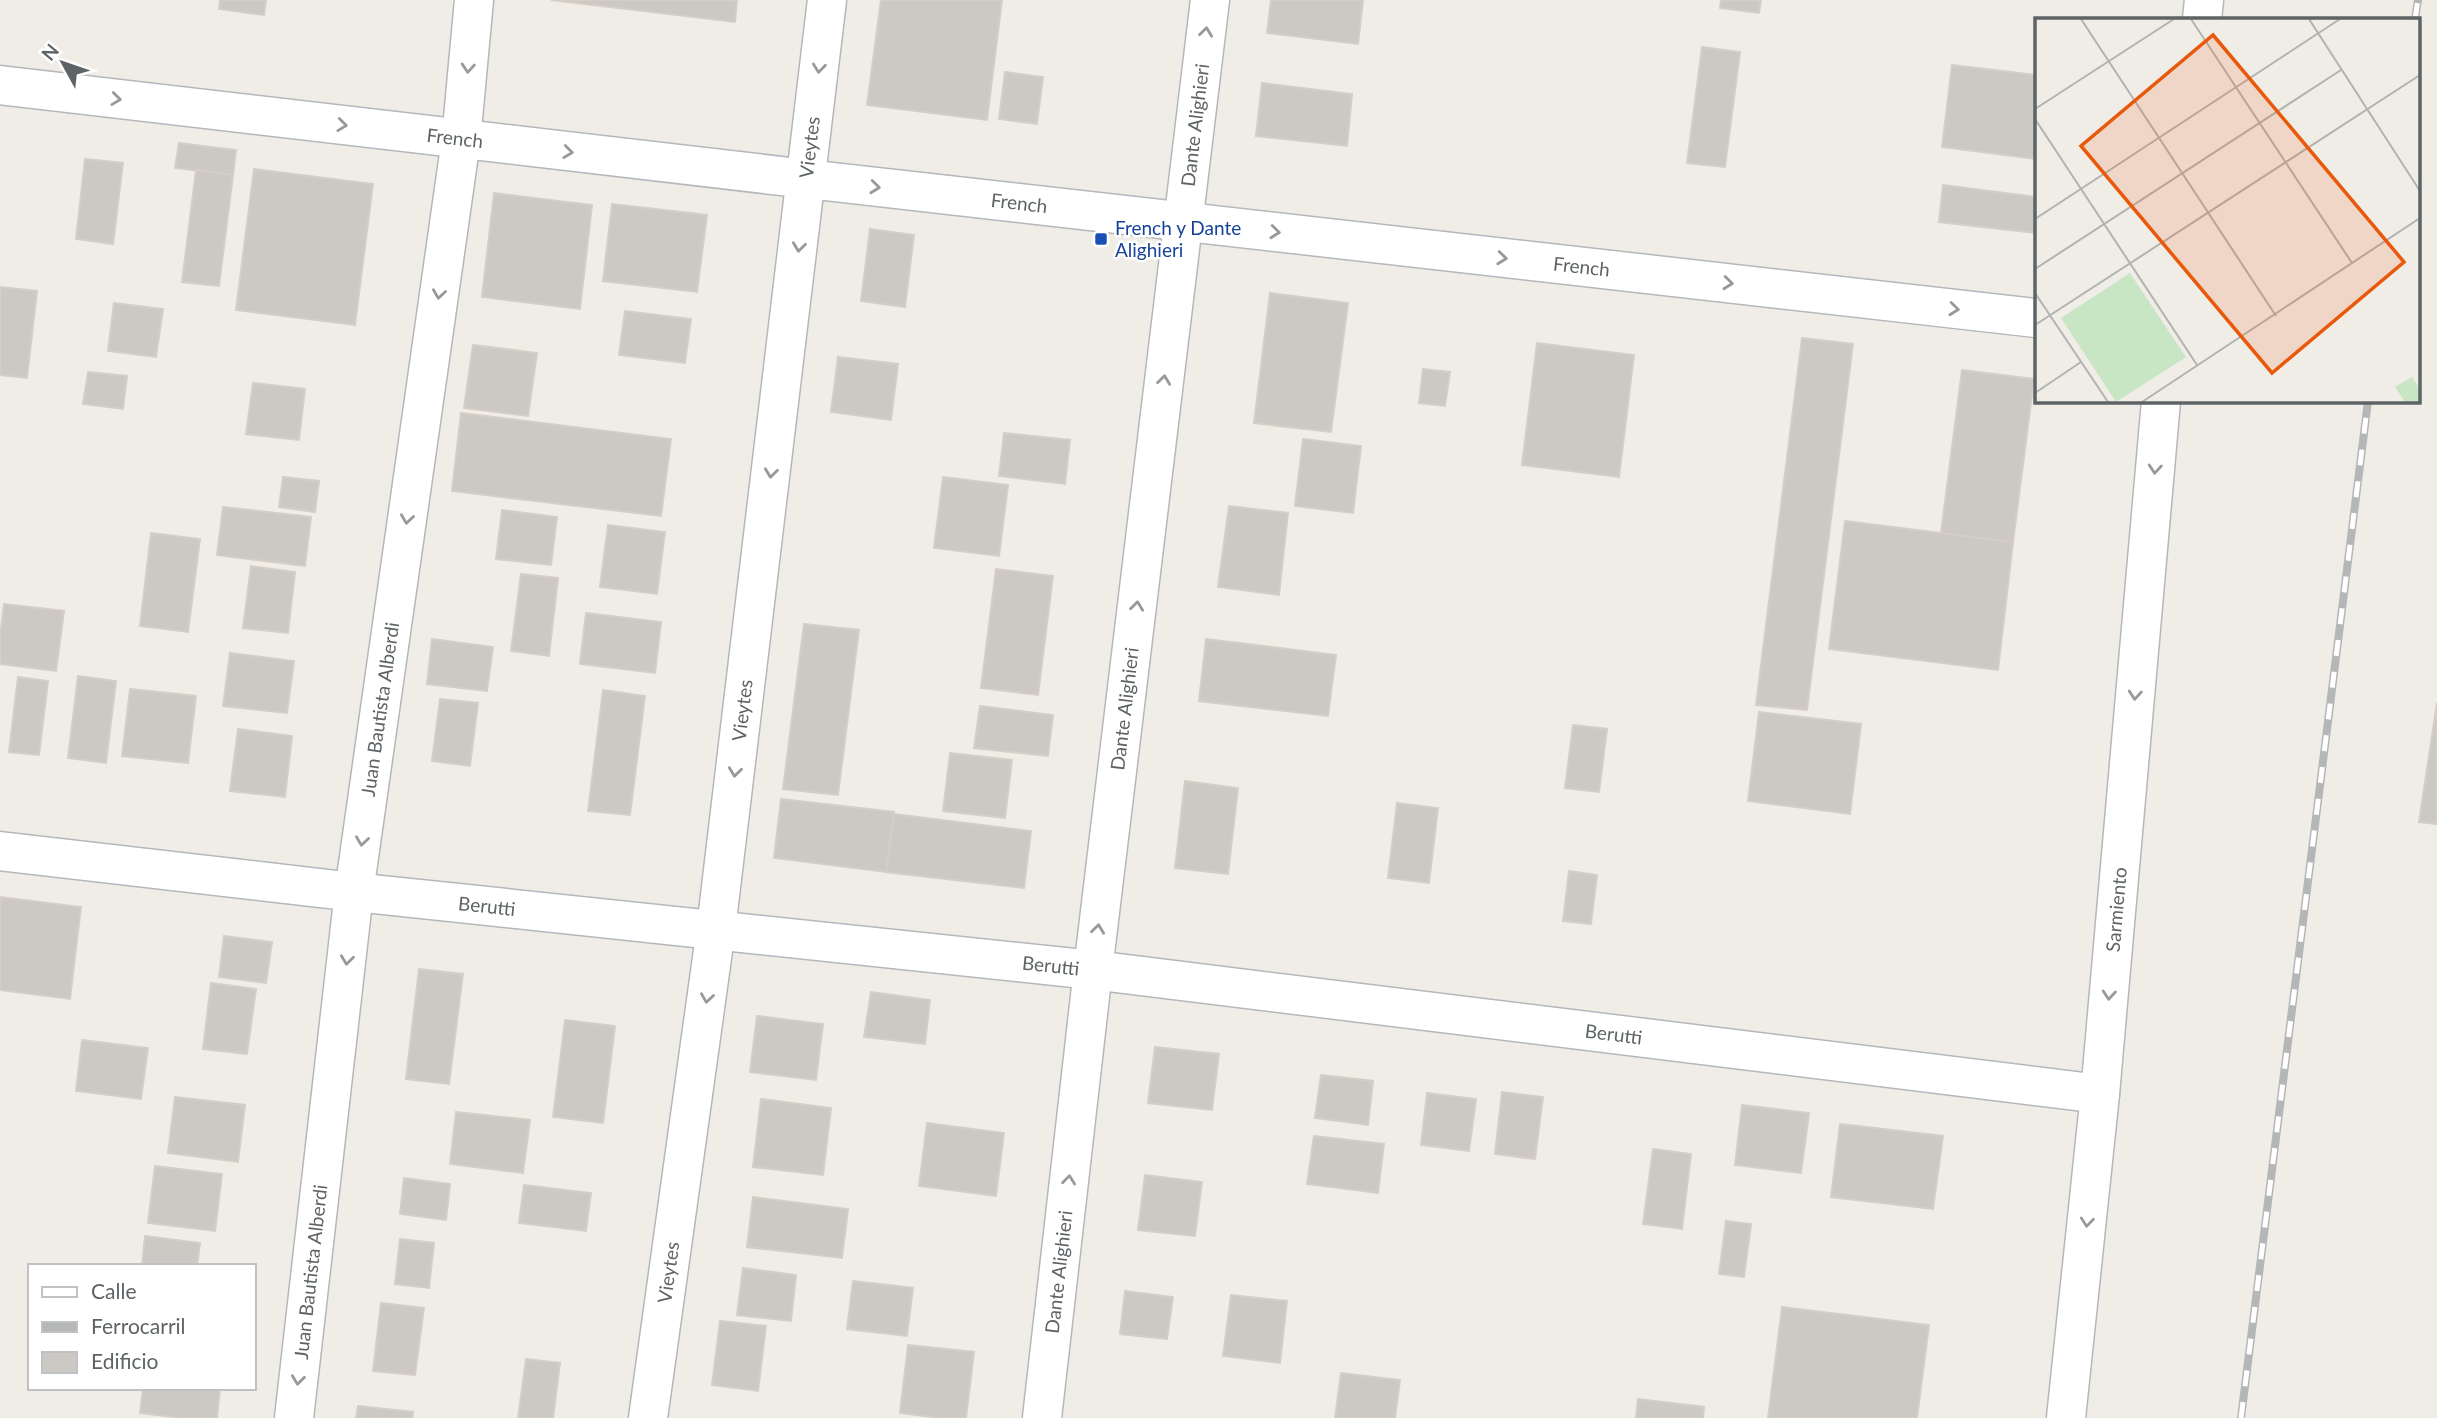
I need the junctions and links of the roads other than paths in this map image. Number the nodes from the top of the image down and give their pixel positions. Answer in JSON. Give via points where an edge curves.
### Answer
{"nodes":[{"id":1,"x":474,"y":0,"type":"edge"},
{"id":2,"x":827,"y":0,"type":"edge"},
{"id":3,"x":1210,"y":0,"type":"edge"},
{"id":4,"x":2204,"y":0,"type":"edge"},
{"id":5,"x":2202,"y":18,"type":"edge"},
{"id":6,"x":0,"y":85,"type":"edge"},
{"id":7,"x":461,"y":140,"type":"junction"},
{"id":8,"x":807,"y":180,"type":"junction"},
{"id":9,"x":1183,"y":222,"type":"junction"},
{"id":10,"x":2035,"y":318,"type":"edge"},
{"id":11,"x":2161,"y":402,"type":"edge"},
{"id":12,"x":0,"y":850,"type":"edge"},
{"id":13,"x":354,"y":892,"type":"junction"},
{"id":14,"x":716,"y":929,"type":"junction"},
{"id":15,"x":1093,"y":970,"type":"junction"},
{"id":16,"x":2101,"y":1094,"type":"junction"},
{"id":17,"x":294,"y":1418,"type":"edge"},
{"id":18,"x":648,"y":1418,"type":"edge"},
{"id":19,"x":1042,"y":1418,"type":"edge"},
{"id":20,"x":2066,"y":1418,"type":"edge"}],
"edges":[{"from":1,"to":7,"type":"street","name":"Juan Bautista Alberdi","one_way":true},
{"from":2,"to":8,"type":"street","name":"Vieytes","one_way":true},
{"from":9,"to":3,"type":"street","name":"Dante Alighieri","one_way":true},
{"from":4,"to":5,"type":"street"},
{"from":6,"to":7,"type":"street","name":"French","one_way":true},
{"from":7,"to":8,"type":"street","name":"French","one_way":true},
{"from":7,"to":13,"type":"street","name":"Juan Bautista Alberdi","one_way":true},
{"from":8,"to":9,"type":"street","name":"French","one_way":true},
{"from":8,"to":14,"type":"street","name":"Vieytes","one_way":true},
{"from":9,"to":10,"type":"street","name":"French","one_way":true},
{"from":15,"to":9,"type":"street","name":"Dante Alighieri","one_way":true},
{"from":11,"to":16,"type":"street","name":"Sarmiento","one_way":true},
{"from":12,"to":13,"type":"street","name":"Berutti"},
{"from":13,"to":14,"type":"street","name":"Berutti"},
{"from":13,"to":17,"type":"street","name":"Juan Bautista Alberdi","one_way":true},
{"from":14,"to":15,"type":"street","name":"Berutti"},
{"from":14,"to":18,"type":"street","name":"Vieytes","one_way":true},
{"from":15,"to":16,"type":"street","name":"Berutti"},
{"from":19,"to":15,"type":"street","name":"Dante Alighieri","one_way":true},
{"from":16,"to":20,"type":"street","name":"Sarmiento","one_way":true}]}
